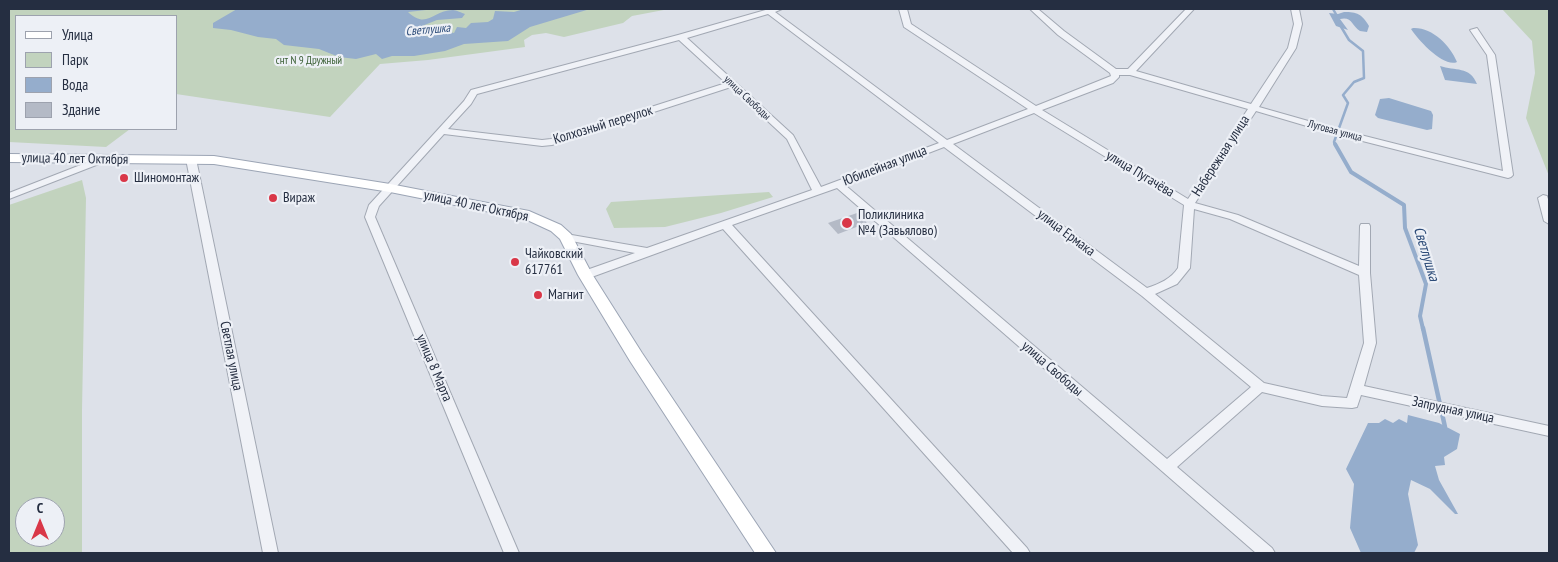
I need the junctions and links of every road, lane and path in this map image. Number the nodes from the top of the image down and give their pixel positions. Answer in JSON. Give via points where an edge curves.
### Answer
{"nodes":[{"id":1,"x":903,"y":9,"type":"edge"},
{"id":2,"x":1034,"y":9,"type":"edge"},
{"id":3,"x":1190,"y":9,"type":"edge"},
{"id":4,"x":1295,"y":9,"type":"edge"},
{"id":5,"x":774,"y":10,"type":"edge"},
{"id":6,"x":1474,"y":30,"type":"dead end"},
{"id":7,"x":681,"y":37,"type":"junction"},
{"id":8,"x":1114,"y":72,"type":"junction"},
{"id":9,"x":1130,"y":72,"type":"junction"},
{"id":10,"x":732,"y":84,"type":"junction"},
{"id":11,"x":1252,"y":108,"type":"junction"},
{"id":12,"x":1034,"y":109,"type":"junction"},
{"id":13,"x":441,"y":130,"type":"junction"},
{"id":14,"x":945,"y":142,"type":"junction"},
{"id":15,"x":9,"y":158,"type":"edge"},
{"id":16,"x":191,"y":159,"type":"junction"},
{"id":17,"x":100,"y":160,"type":"junction"},
{"id":18,"x":838,"y":184,"type":"junction"},
{"id":19,"x":390,"y":188,"type":"junction"},
{"id":20,"x":818,"y":191,"type":"junction"},
{"id":21,"x":9,"y":196,"type":"edge"},
{"id":22,"x":1543,"y":198,"type":"dead end"},
{"id":23,"x":1189,"y":204,"type":"junction"},
{"id":24,"x":1549,"y":221,"type":"edge"},
{"id":25,"x":726,"y":225,"type":"junction"},
{"id":26,"x":1365,"y":226,"type":"dead end"},
{"id":27,"x":566,"y":237,"type":"junction"},
{"id":28,"x":648,"y":252,"type":"junction"},
{"id":29,"x":1364,"y":273,"type":"junction"},
{"id":30,"x":585,"y":275,"type":"junction"},
{"id":31,"x":1146,"y":293,"type":"junction"},
{"id":32,"x":1260,"y":387,"type":"junction"},
{"id":33,"x":1356,"y":390,"type":"junction"},
{"id":34,"x":1549,"y":432,"type":"edge"},
{"id":35,"x":1167,"y":467,"type":"junction"},
{"id":36,"x":271,"y":553,"type":"edge"},
{"id":37,"x":511,"y":553,"type":"edge"},
{"id":38,"x":766,"y":553,"type":"edge"},
{"id":39,"x":1022,"y":553,"type":"edge"},
{"id":40,"x":1267,"y":553,"type":"edge"}],
"edges":[{"from":1,"to":12,"type":"street","name":"улица Пугачёва","via":[[907,25]]},
{"from":2,"to":8,"type":"street"},
{"from":3,"to":9,"type":"street"},
{"from":4,"to":11,"type":"street","name":"Набережная улица","via":[[1298,24],[1292,48]]},
{"from":5,"to":7,"type":"street"},
{"from":5,"to":14,"type":"street","name":"улица Ермака"},
{"from":6,"to":11,"type":"street","name":"Луговая улица","via":[[1491,55],[1508,176]]},
{"from":7,"to":10,"type":"street","name":"улица Свободы"},
{"from":7,"to":13,"type":"street","via":[[474,92]]},
{"from":8,"to":9,"type":"street","name":"Луговая улица"},
{"from":8,"to":12,"type":"street","name":"Юбилейная улица","via":[[1115,77],[1110,81]]},
{"from":9,"to":11,"type":"street","name":"Луговая улица"},
{"from":10,"to":13,"type":"street","name":"Колхозный переулок","via":[[552,142]]},
{"from":10,"to":20,"type":"street","name":"улица Свободы","via":[[790,137]]},
{"from":11,"to":23,"type":"street","name":"Набережная улица"},
{"from":12,"to":14,"type":"street","name":"Юбилейная улица"},
{"from":12,"to":23,"type":"street","name":"улица Пугачёва"},
{"from":13,"to":19,"type":"street"},
{"from":14,"to":18,"type":"street","name":"Юбилейная улица"},
{"from":14,"to":31,"type":"street","name":"улица Ермака"},
{"from":15,"to":17,"type":"main road","name":"улица 40 лет Октября"},
{"from":16,"to":17,"type":"main road","name":"улица 40 лет Октября"},
{"from":16,"to":19,"type":"main road","name":"улица 40 лет Октября"},
{"from":16,"to":36,"type":"street","name":"Светлая улица"},
{"from":17,"to":21,"type":"street"},
{"from":18,"to":20,"type":"street","name":"Юбилейная улица"},
{"from":18,"to":35,"type":"street","name":"улица Свободы"},
{"from":19,"to":27,"type":"main road","name":"улица 40 лет Октября","via":[[529,215],[556,228]]},
{"from":19,"to":37,"type":"street","name":"улица 8 Марта","via":[[374,205],[370,217]]},
{"from":20,"to":25,"type":"street","name":"Юбилейная улица"},
{"from":22,"to":24,"type":"street"},
{"from":23,"to":29,"type":"street","name":"улица Пугачёва","via":[[1234,217]]},
{"from":23,"to":31,"type":"street","name":"Набережная улица","via":[[1184,268],[1180,276],[1167,285]]},
{"from":25,"to":28,"type":"street","name":"Юбилейная улица"},
{"from":25,"to":39,"type":"street"},
{"from":26,"to":29,"type":"street"},
{"from":27,"to":28,"type":"street","name":"Юбилейная улица"},
{"from":27,"to":30,"type":"main road","name":"улица 40 лет Октября"},
{"from":28,"to":30,"type":"street","name":"Юбилейная улица"},
{"from":29,"to":33,"type":"street","via":[[1370,343]]},
{"from":30,"to":38,"type":"main road","name":"улица 40 лет Октября"},
{"from":31,"to":32,"type":"street","name":"улица Ермака"},
{"from":32,"to":33,"type":"street","via":[[1352,403]]},
{"from":32,"to":35,"type":"street"},
{"from":33,"to":34,"type":"street","name":"Запрудная улица"},
{"from":35,"to":40,"type":"street","name":"улица Свободы"}]}
